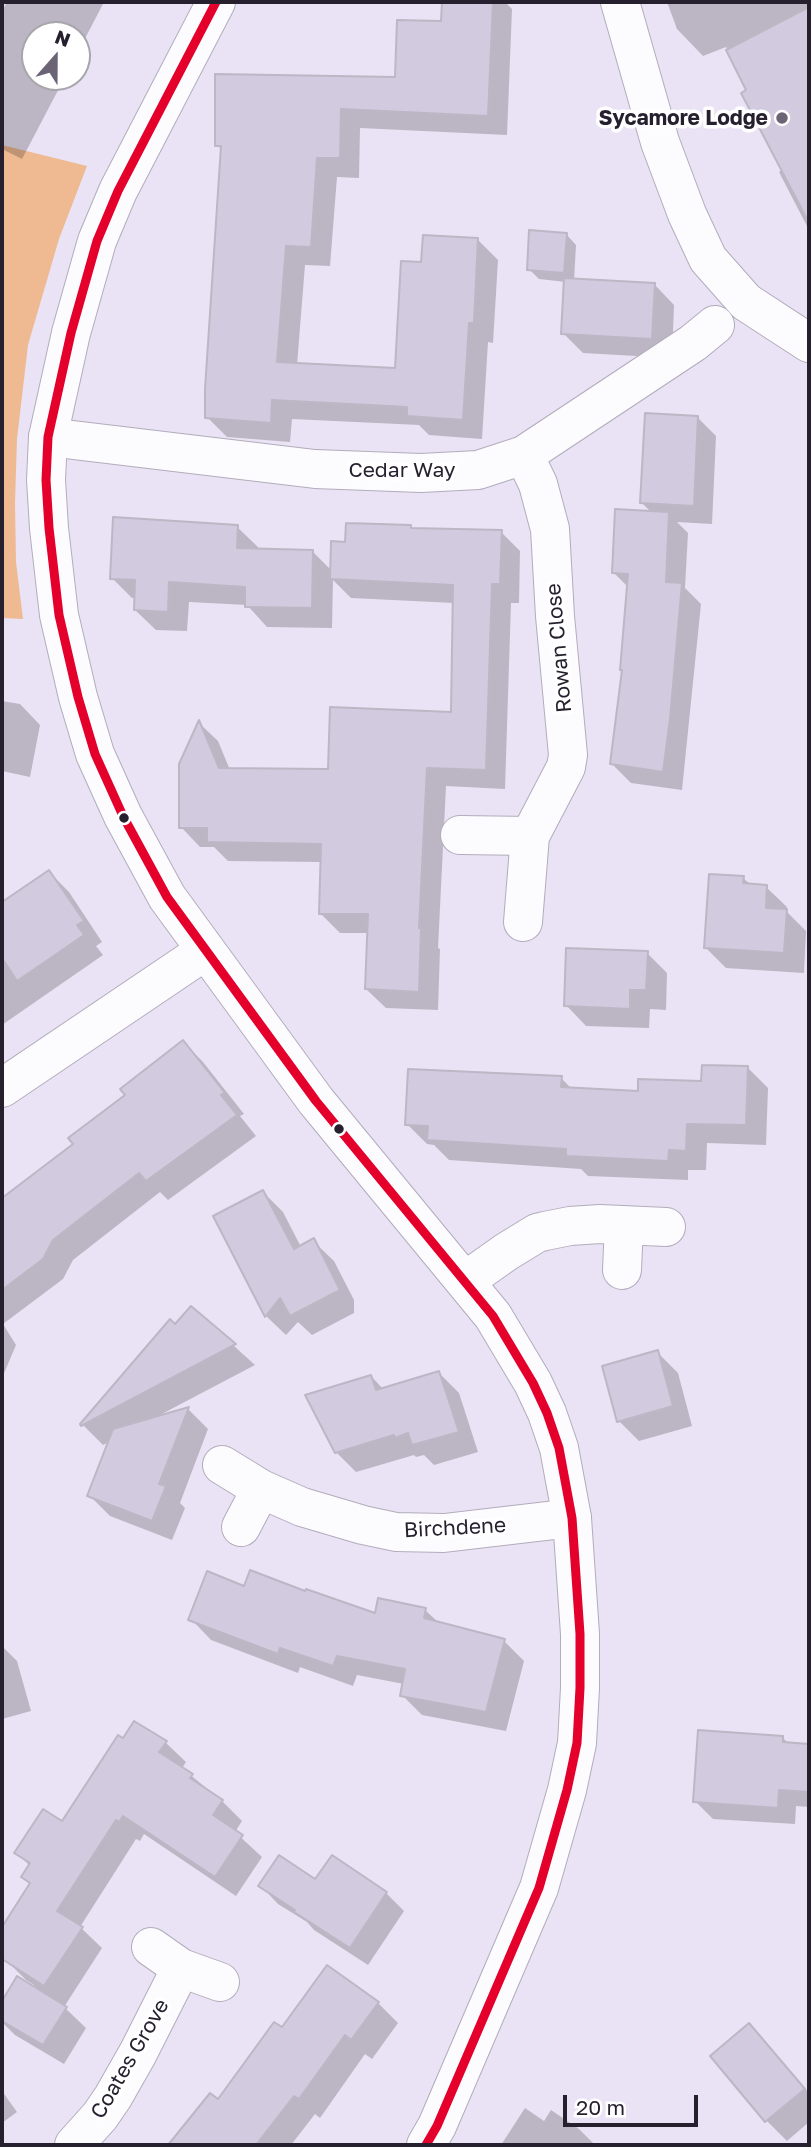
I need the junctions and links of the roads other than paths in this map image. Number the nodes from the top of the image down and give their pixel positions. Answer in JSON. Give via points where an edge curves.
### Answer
{"nodes":[{"id":1,"x":620,"y":2,"type":"edge"},
{"id":2,"x":214,"y":4,"type":"edge"},
{"id":3,"x":715,"y":325,"type":"dead end"},
{"id":4,"x":809,"y":343,"type":"edge"},
{"id":5,"x":48,"y":437,"type":"junction"},
{"id":6,"x":524,"y":455,"type":"junction"},
{"id":7,"x":460,"y":835,"type":"dead end"},
{"id":8,"x":530,"y":836,"type":"junction"},
{"id":9,"x":523,"y":922,"type":"dead end"},
{"id":10,"x":205,"y":951,"type":"junction"},
{"id":11,"x":2,"y":1088,"type":"edge"},
{"id":12,"x":624,"y":1225,"type":"junction"},
{"id":13,"x":666,"y":1227,"type":"dead end"},
{"id":14,"x":621,"y":1270,"type":"dead end"},
{"id":15,"x":466,"y":1281,"type":"junction"},
{"id":16,"x":222,"y":1465,"type":"dead end"},
{"id":17,"x":261,"y":1489,"type":"junction"},
{"id":18,"x":572,"y":1518,"type":"junction"},
{"id":19,"x":241,"y":1527,"type":"dead end"},
{"id":20,"x":220,"y":1982,"type":"dead end"},
{"id":21,"x":74,"y":2145,"type":"edge"},
{"id":22,"x":426,"y":2145,"type":"edge"}],
"edges":[{"from":1,"to":4,"type":"street","via":[[660,142],[708,259],[746,302]]},
{"from":2,"to":5,"type":"street","via":[[97,241]]},
{"from":3,"to":6,"type":"street","name":"Cedar Way"},
{"from":5,"to":6,"type":"street","name":"Cedar Way","via":[[315,469],[478,470]]},
{"from":5,"to":10,"type":"street","via":[[47,492],[59,615],[95,754],[167,897]]},
{"from":6,"to":8,"type":"street","name":"Rowan Close","via":[[538,484],[550,530],[568,755]]},
{"from":7,"to":8,"type":"street"},
{"from":8,"to":9,"type":"street","name":"Rowan Close"},
{"from":10,"to":11,"type":"street"},
{"from":10,"to":15,"type":"street","via":[[316,1101]]},
{"from":12,"to":13,"type":"street"},
{"from":12,"to":14,"type":"street"},
{"from":12,"to":15,"type":"street","via":[[570,1226],[537,1233]]},
{"from":15,"to":18,"type":"street","via":[[493,1316],[547,1413],[559,1448]]},
{"from":16,"to":17,"type":"street","name":"Birchdene"},
{"from":17,"to":18,"type":"street","name":"Birchdene","via":[[320,1513],[396,1532],[444,1533]]},
{"from":17,"to":19,"type":"street"},
{"from":18,"to":22,"type":"street","via":[[580,1688],[568,1790],[539,1888]]},
{"from":20,"to":21,"type":"street","name":"Coates Grove","via":[[166,1957],[138,2053],[100,2116]]}]}
